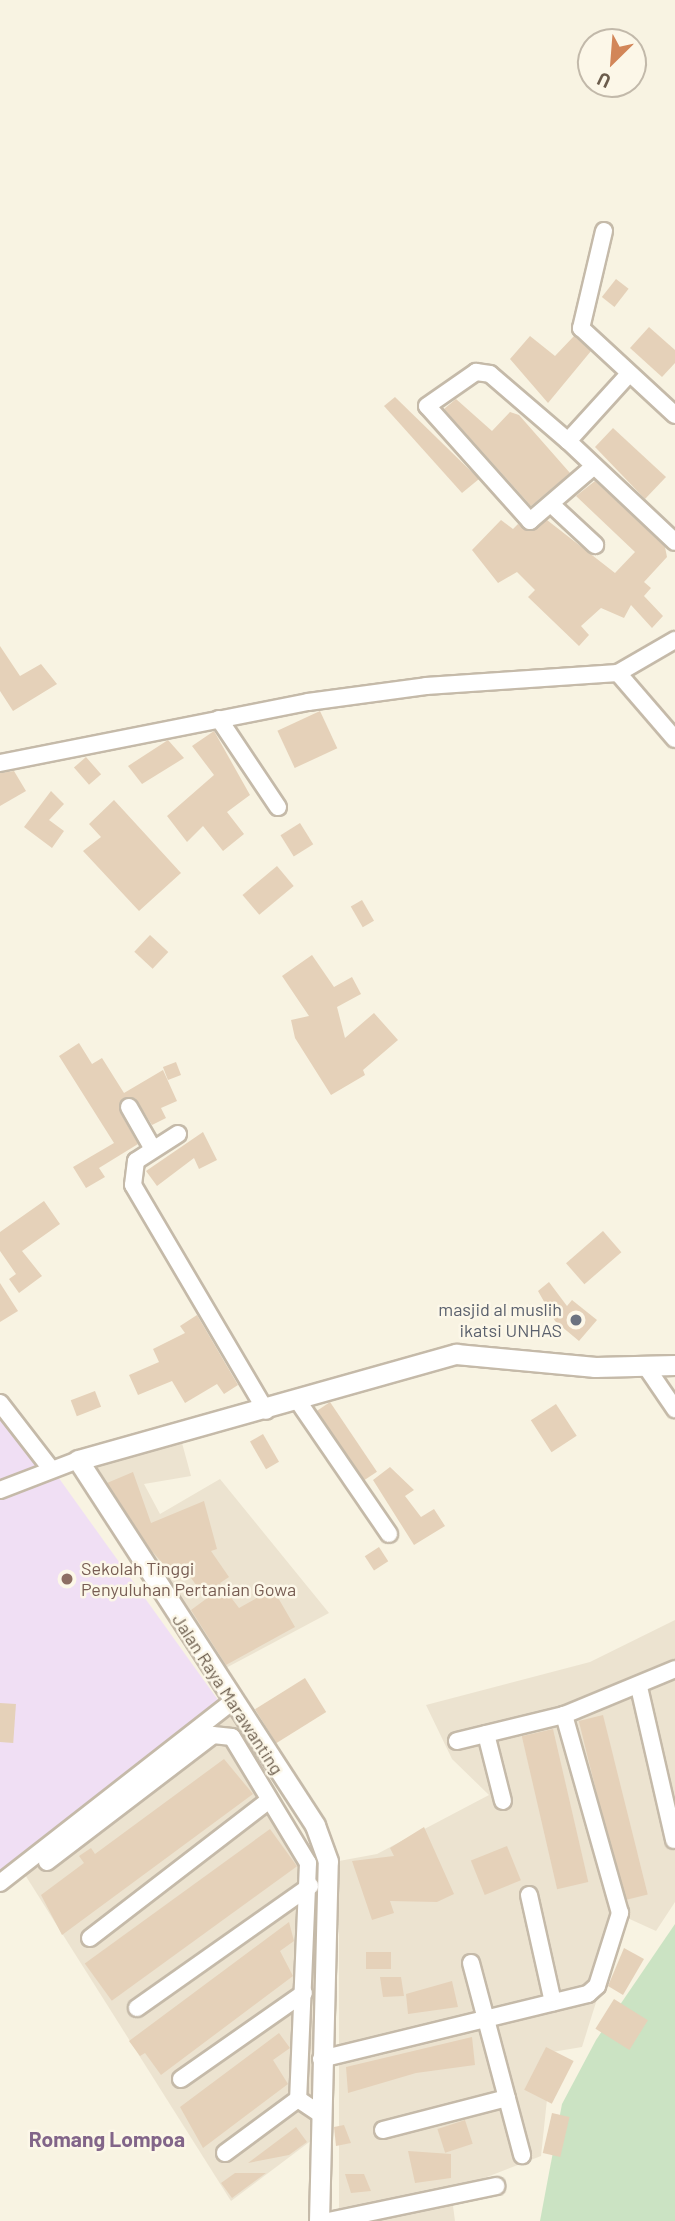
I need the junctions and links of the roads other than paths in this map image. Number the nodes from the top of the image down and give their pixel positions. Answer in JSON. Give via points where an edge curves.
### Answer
{"nodes":[{"id":1,"x":604,"y":231,"type":"dead end"},
{"id":2,"x":629,"y":374,"type":"junction"},
{"id":3,"x":675,"y":415,"type":"edge"},
{"id":4,"x":568,"y":441,"type":"junction"},
{"id":5,"x":593,"y":467,"type":"junction"},
{"id":6,"x":552,"y":505,"type":"junction"},
{"id":7,"x":675,"y":540,"type":"edge"},
{"id":8,"x":595,"y":545,"type":"dead end"},
{"id":9,"x":675,"y":640,"type":"edge"},
{"id":10,"x":618,"y":673,"type":"junction"},
{"id":11,"x":219,"y":719,"type":"junction"},
{"id":12,"x":675,"y":739,"type":"edge"},
{"id":13,"x":0,"y":763,"type":"edge"},
{"id":14,"x":278,"y":807,"type":"dead end"},
{"id":15,"x":129,"y":1107,"type":"dead end"},
{"id":16,"x":178,"y":1134,"type":"dead end"},
{"id":17,"x":153,"y":1149,"type":"junction"},
{"id":18,"x":675,"y":1364,"type":"edge"},
{"id":19,"x":648,"y":1368,"type":"junction"},
{"id":20,"x":298,"y":1401,"type":"junction"},
{"id":21,"x":0,"y":1403,"type":"edge"},
{"id":22,"x":675,"y":1409,"type":"edge"},
{"id":23,"x":266,"y":1411,"type":"junction"},
{"id":24,"x":78,"y":1460,"type":"junction"},
{"id":25,"x":51,"y":1469,"type":"junction"},
{"id":26,"x":0,"y":1490,"type":"edge"},
{"id":27,"x":389,"y":1534,"type":"dead end"},
{"id":28,"x":675,"y":1669,"type":"edge"},
{"id":29,"x":639,"y":1687,"type":"junction"},
{"id":30,"x":233,"y":1702,"type":"junction"},
{"id":31,"x":564,"y":1715,"type":"junction"},
{"id":32,"x":486,"y":1734,"type":"junction"},
{"id":33,"x":457,"y":1741,"type":"dead end"},
{"id":34,"x":269,"y":1800,"type":"junction"},
{"id":35,"x":503,"y":1801,"type":"dead end"},
{"id":36,"x":674,"y":1840,"type":"edge"},
{"id":37,"x":47,"y":1862,"type":"dead end"},
{"id":38,"x":0,"y":1883,"type":"edge"},
{"id":39,"x":310,"y":1886,"type":"junction"},
{"id":40,"x":529,"y":1895,"type":"dead end"},
{"id":41,"x":90,"y":1938,"type":"dead end"},
{"id":42,"x":471,"y":1964,"type":"dead end"},
{"id":43,"x":303,"y":1993,"type":"junction"},
{"id":44,"x":553,"y":2002,"type":"junction"},
{"id":45,"x":137,"y":2008,"type":"dead end"},
{"id":46,"x":486,"y":2018,"type":"junction"},
{"id":47,"x":321,"y":2059,"type":"junction"},
{"id":48,"x":181,"y":2079,"type":"dead end"},
{"id":49,"x":507,"y":2098,"type":"junction"},
{"id":50,"x":298,"y":2099,"type":"junction"},
{"id":51,"x":320,"y":2114,"type":"junction"},
{"id":52,"x":383,"y":2130,"type":"dead end"},
{"id":53,"x":225,"y":2153,"type":"dead end"},
{"id":54,"x":522,"y":2155,"type":"dead end"},
{"id":55,"x":496,"y":2186,"type":"dead end"},
{"id":56,"x":319,"y":2221,"type":"edge"},
{"id":57,"x":329,"y":2221,"type":"edge"}],
"edges":[{"from":1,"to":2,"type":"street","via":[[581,328]]},
{"from":2,"to":3,"type":"street"},
{"from":2,"to":4,"type":"street"},
{"from":4,"to":5,"type":"street"},
{"from":4,"to":6,"type":"street","via":[[484,372],[427,406],[528,519],[536,521]]},
{"from":5,"to":6,"type":"street"},
{"from":5,"to":7,"type":"street"},
{"from":6,"to":8,"type":"street"},
{"from":9,"to":10,"type":"street"},
{"from":10,"to":11,"type":"street","via":[[426,686]]},
{"from":10,"to":12,"type":"street"},
{"from":11,"to":13,"type":"street"},
{"from":11,"to":14,"type":"street"},
{"from":15,"to":17,"type":"street"},
{"from":16,"to":17,"type":"street"},
{"from":17,"to":23,"type":"street","via":[[131,1166],[133,1185]]},
{"from":18,"to":19,"type":"street"},
{"from":19,"to":20,"type":"street","via":[[456,1354]]},
{"from":19,"to":22,"type":"street"},
{"from":20,"to":23,"type":"street"},
{"from":20,"to":27,"type":"street"},
{"from":21,"to":25,"type":"street"},
{"from":23,"to":24,"type":"street"},
{"from":24,"to":25,"type":"street"},
{"from":24,"to":30,"type":"street","name":"Jalan Raya Marawanting"},
{"from":25,"to":26,"type":"street"},
{"from":28,"to":29,"type":"street"},
{"from":29,"to":31,"type":"street"},
{"from":29,"to":36,"type":"street"},
{"from":30,"to":38,"type":"street"},
{"from":30,"to":47,"type":"street","name":"Jalan Raya Marawanting","via":[[315,1825],[328,1861]]},
{"from":31,"to":32,"type":"street"},
{"from":31,"to":44,"type":"street","via":[[620,1913],[597,1986]]},
{"from":32,"to":33,"type":"street"},
{"from":32,"to":35,"type":"street"},
{"from":34,"to":37,"type":"street","via":[[232,1737],[213,1735]]},
{"from":34,"to":39,"type":"street","via":[[308,1863]]},
{"from":34,"to":41,"type":"street"},
{"from":39,"to":43,"type":"street"},
{"from":39,"to":45,"type":"street"},
{"from":40,"to":44,"type":"street"},
{"from":42,"to":46,"type":"street"},
{"from":43,"to":48,"type":"street"},
{"from":43,"to":50,"type":"street"},
{"from":44,"to":46,"type":"street"},
{"from":46,"to":47,"type":"street"},
{"from":46,"to":49,"type":"street"},
{"from":47,"to":51,"type":"street","name":"Jalan Raya Marawanting"},
{"from":49,"to":52,"type":"street"},
{"from":49,"to":54,"type":"street"},
{"from":50,"to":51,"type":"street"},
{"from":50,"to":53,"type":"street"},
{"from":51,"to":56,"type":"street","name":"Jalan Raya Marawanting"},
{"from":55,"to":57,"type":"street"}]}
